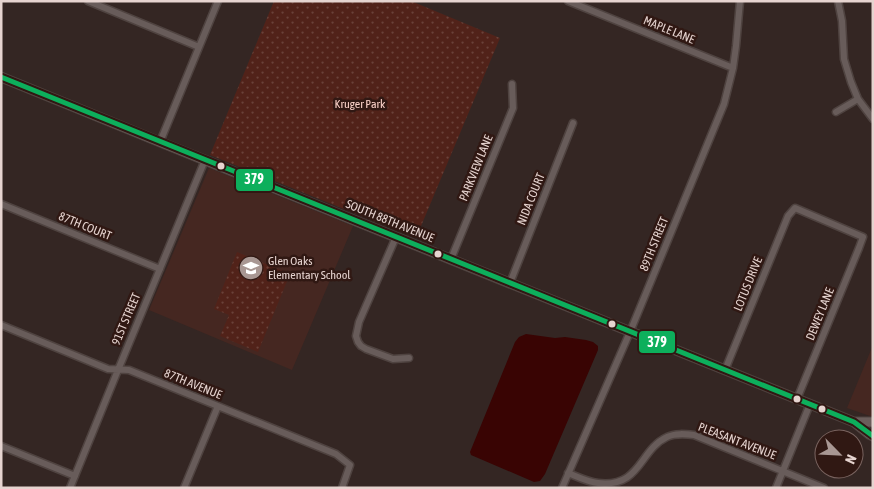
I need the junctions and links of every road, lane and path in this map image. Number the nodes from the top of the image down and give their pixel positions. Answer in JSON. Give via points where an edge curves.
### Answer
{"nodes":[{"id":1,"x":88,"y":1,"type":"edge"},
{"id":2,"x":218,"y":1,"type":"edge"},
{"id":3,"x":568,"y":1,"type":"edge"},
{"id":4,"x":740,"y":1,"type":"edge"},
{"id":5,"x":838,"y":1,"type":"edge"},
{"id":6,"x":199,"y":47,"type":"junction"},
{"id":7,"x":733,"y":68,"type":"junction"},
{"id":8,"x":1,"y":77,"type":"edge"},
{"id":9,"x":512,"y":84,"type":"dead end"},
{"id":10,"x":858,"y":99,"type":"junction"},
{"id":11,"x":836,"y":112,"type":"dead end"},
{"id":12,"x":873,"y":119,"type":"edge"},
{"id":13,"x":573,"y":124,"type":"dead end"},
{"id":14,"x":160,"y":142,"type":"junction"},
{"id":15,"x":205,"y":160,"type":"junction"},
{"id":16,"x":1,"y":204,"type":"edge"},
{"id":17,"x":795,"y":208,"type":"joint"},
{"id":18,"x":396,"y":237,"type":"junction"},
{"id":19,"x":451,"y":259,"type":"junction"},
{"id":20,"x":160,"y":269,"type":"junction"},
{"id":21,"x":510,"y":283,"type":"junction"},
{"id":22,"x":1,"y":325,"type":"edge"},
{"id":23,"x":630,"y":332,"type":"junction"},
{"id":24,"x":409,"y":358,"type":"dead end"},
{"id":25,"x":118,"y":370,"type":"junction"},
{"id":26,"x":725,"y":370,"type":"junction"},
{"id":27,"x":797,"y":399,"type":"junction"},
{"id":28,"x":810,"y":404,"type":"junction"},
{"id":29,"x":218,"y":406,"type":"junction"},
{"id":30,"x":854,"y":422,"type":"junction"},
{"id":31,"x":873,"y":422,"type":"edge"},
{"id":32,"x":873,"y":436,"type":"edge"},
{"id":33,"x":1,"y":446,"type":"edge"},
{"id":34,"x":783,"y":471,"type":"junction"},
{"id":35,"x":568,"y":473,"type":"junction"},
{"id":36,"x":75,"y":476,"type":"junction"},
{"id":37,"x":70,"y":488,"type":"edge"},
{"id":38,"x":184,"y":488,"type":"edge"},
{"id":39,"x":342,"y":488,"type":"edge"},
{"id":40,"x":562,"y":488,"type":"edge"},
{"id":41,"x":776,"y":488,"type":"edge"},
{"id":42,"x":824,"y":488,"type":"edge"}],
"edges":[{"from":1,"to":6,"type":"street"},
{"from":2,"to":6,"type":"street"},
{"from":3,"to":7,"type":"street","name":"MAPLE LANE"},
{"from":4,"to":7,"type":"street","name":"89TH STREET"},
{"from":5,"to":10,"type":"street","via":[[844,58]]},
{"from":6,"to":14,"type":"street"},
{"from":7,"to":23,"type":"street","name":"89TH STREET","via":[[724,104]]},
{"from":8,"to":14,"type":"street","name":"SOUTH 88TH AVENUE"},
{"from":9,"to":19,"type":"street","name":"PARKVIEW LANE","via":[[513,108]]},
{"from":10,"to":11,"type":"street"},
{"from":10,"to":12,"type":"street"},
{"from":13,"to":21,"type":"street","name":"NIDA COURT"},
{"from":14,"to":15,"type":"street","name":"SOUTH 88TH AVENUE"},
{"from":15,"to":18,"type":"street","name":"SOUTH 88TH AVENUE"},
{"from":15,"to":20,"type":"street","name":"91ST STREET"},
{"from":16,"to":20,"type":"street","name":"87TH COURT"},
{"from":17,"to":26,"type":"street","name":"LOTUS DRIVE","via":[[788,216]]},
{"from":17,"to":27,"type":"street","name":"DEWEY LANE","via":[[862,237]]},
{"from":18,"to":19,"type":"street","name":"SOUTH 88TH AVENUE"},
{"from":18,"to":24,"type":"street","via":[[356,336],[366,349],[392,359]]},
{"from":19,"to":21,"type":"street","name":"SOUTH 88TH AVENUE"},
{"from":20,"to":25,"type":"street","name":"91ST STREET"},
{"from":21,"to":23,"type":"street","name":"SOUTH 88TH AVENUE"},
{"from":22,"to":25,"type":"street","name":"87TH AVENUE","via":[[108,369]]},
{"from":23,"to":26,"type":"street","name":"SOUTH 88TH AVENUE"},
{"from":23,"to":35,"type":"street","name":"89TH STREET"},
{"from":25,"to":29,"type":"street","name":"87TH AVENUE","via":[[129,370]]},
{"from":25,"to":36,"type":"street","name":"91ST STREET"},
{"from":26,"to":27,"type":"street","name":"SOUTH 88TH AVENUE"},
{"from":27,"to":28,"type":"street","name":"SOUTH 88TH AVENUE"},
{"from":28,"to":30,"type":"street","name":"SOUTH 88TH AVENUE"},
{"from":28,"to":34,"type":"street"},
{"from":29,"to":38,"type":"street"},
{"from":29,"to":39,"type":"street","name":"87TH AVENUE","via":[[336,454],[350,465]]},
{"from":30,"to":31,"type":"street","name":"SOUTH 88TH AVENUE"},
{"from":30,"to":32,"type":"street","name":"SOUTH 88TH AVENUE"},
{"from":33,"to":36,"type":"street"},
{"from":34,"to":35,"type":"street","name":"PLEASANT AVENUE","via":[[685,434],[661,441],[637,470],[619,481],[598,483]]},
{"from":34,"to":41,"type":"street"},
{"from":34,"to":42,"type":"street","name":"PLEASANT AVENUE"},
{"from":35,"to":40,"type":"street","name":"89TH STREET"},
{"from":36,"to":37,"type":"street","name":"91ST STREET"}]}
